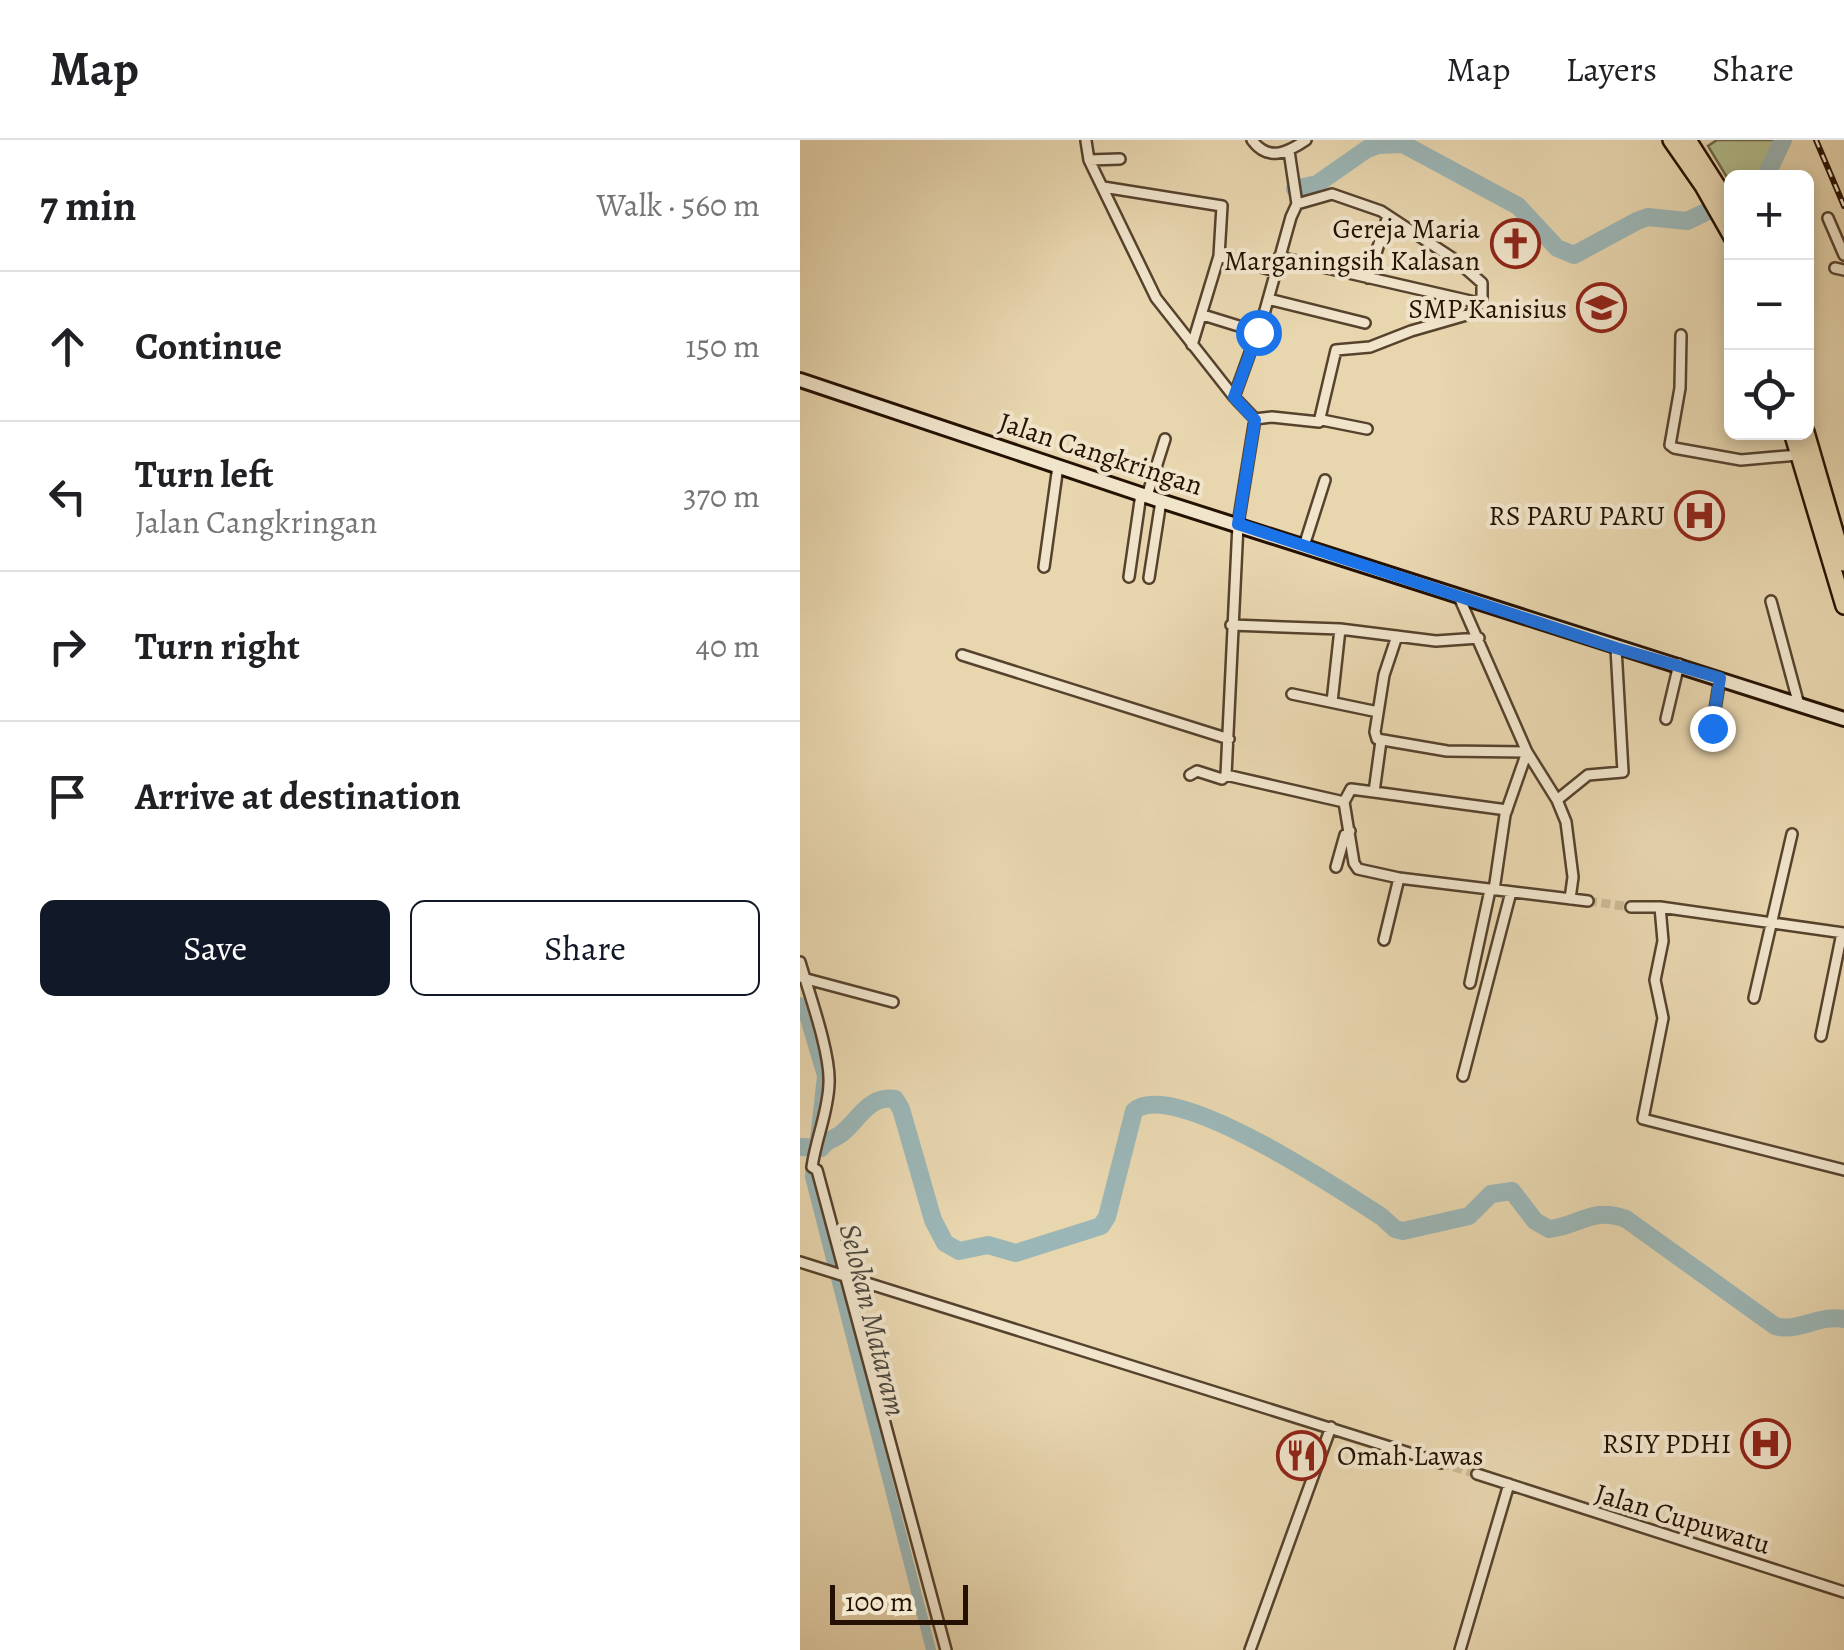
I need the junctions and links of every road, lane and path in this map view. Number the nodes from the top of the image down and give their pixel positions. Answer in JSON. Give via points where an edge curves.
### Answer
{"nodes":[{"id":1,"x":1252,"y":140,"type":"edge"},
{"id":2,"x":1306,"y":140,"type":"edge"},
{"id":3,"x":1670,"y":140,"type":"edge"},
{"id":4,"x":1688,"y":140,"type":"edge"},
{"id":5,"x":1086,"y":141,"type":"edge"},
{"id":6,"x":1289,"y":151,"type":"junction"},
{"id":7,"x":1120,"y":159,"type":"dead end"},
{"id":8,"x":1089,"y":160,"type":"junction"},
{"id":9,"x":1709,"y":182,"type":"junction"},
{"id":10,"x":1103,"y":187,"type":"junction"},
{"id":11,"x":1298,"y":204,"type":"junction"},
{"id":12,"x":1724,"y":212,"type":"edge"},
{"id":13,"x":1388,"y":216,"type":"junction"},
{"id":14,"x":1828,"y":218,"type":"dead end"},
{"id":15,"x":1844,"y":255,"type":"edge"},
{"id":16,"x":1219,"y":256,"type":"junction"},
{"id":17,"x":1280,"y":257,"type":"junction"},
{"id":18,"x":1276,"y":270,"type":"junction"},
{"id":19,"x":1368,"y":278,"type":"junction"},
{"id":20,"x":1268,"y":299,"type":"junction"},
{"id":21,"x":1479,"y":303,"type":"junction"},
{"id":22,"x":1202,"y":316,"type":"junction"},
{"id":23,"x":1365,"y":323,"type":"dead end"},
{"id":24,"x":1258,"y":332,"type":"junction"},
{"id":25,"x":1682,"y":335,"type":"dead end"},
{"id":26,"x":1192,"y":345,"type":"junction"},
{"id":27,"x":800,"y":380,"type":"edge"},
{"id":28,"x":1234,"y":397,"type":"junction"},
{"id":29,"x":1255,"y":420,"type":"junction"},
{"id":30,"x":1322,"y":420,"type":"junction"},
{"id":31,"x":1367,"y":429,"type":"dead end"},
{"id":32,"x":1165,"y":439,"type":"dead end"},
{"id":33,"x":1794,"y":440,"type":"edge"},
{"id":34,"x":1808,"y":440,"type":"edge"},
{"id":35,"x":1798,"y":455,"type":"junction"},
{"id":36,"x":1058,"y":466,"type":"junction"},
{"id":37,"x":1325,"y":480,"type":"dead end"},
{"id":38,"x":1150,"y":497,"type":"junction"},
{"id":39,"x":1238,"y":524,"type":"junction"},
{"id":40,"x":1304,"y":546,"type":"junction"},
{"id":41,"x":1844,"y":563,"type":"edge"},
{"id":42,"x":1044,"y":567,"type":"dead end"},
{"id":43,"x":1129,"y":578,"type":"dead end"},
{"id":44,"x":1149,"y":578,"type":"dead end"},
{"id":45,"x":1459,"y":597,"type":"junction"},
{"id":46,"x":1772,"y":601,"type":"dead end"},
{"id":47,"x":1844,"y":606,"type":"edge"},
{"id":48,"x":1231,"y":625,"type":"junction"},
{"id":49,"x":1340,"y":629,"type":"junction"},
{"id":50,"x":1398,"y":636,"type":"junction"},
{"id":51,"x":1479,"y":638,"type":"junction"},
{"id":52,"x":1616,"y":648,"type":"junction"},
{"id":53,"x":962,"y":655,"type":"dead end"},
{"id":54,"x":1679,"y":664,"type":"junction"},
{"id":55,"x":1720,"y":678,"type":"junction"},
{"id":56,"x":1292,"y":694,"type":"dead end"},
{"id":57,"x":1332,"y":702,"type":"junction"},
{"id":58,"x":1798,"y":704,"type":"junction"},
{"id":59,"x":1378,"y":712,"type":"junction"},
{"id":60,"x":1666,"y":720,"type":"dead end"},
{"id":61,"x":1844,"y":720,"type":"edge"},
{"id":62,"x":1712,"y":728,"type":"dead end"},
{"id":63,"x":1228,"y":740,"type":"junction"},
{"id":64,"x":1381,"y":741,"type":"junction"},
{"id":65,"x":1527,"y":752,"type":"junction"},
{"id":66,"x":1190,"y":775,"type":"dead end"},
{"id":67,"x":1226,"y":775,"type":"junction"},
{"id":68,"x":1374,"y":792,"type":"junction"},
{"id":69,"x":1557,"y":800,"type":"junction"},
{"id":70,"x":1344,"y":802,"type":"junction"},
{"id":71,"x":1506,"y":810,"type":"junction"},
{"id":72,"x":1350,"y":831,"type":"junction"},
{"id":73,"x":1792,"y":834,"type":"dead end"},
{"id":74,"x":1336,"y":867,"type":"dead end"},
{"id":75,"x":1398,"y":878,"type":"junction"},
{"id":76,"x":1492,"y":890,"type":"junction"},
{"id":77,"x":1512,"y":892,"type":"junction"},
{"id":78,"x":1570,"y":899,"type":"junction"},
{"id":79,"x":1588,"y":902,"type":"tunnel mouth"},
{"id":80,"x":1631,"y":907,"type":"tunnel mouth"},
{"id":81,"x":1660,"y":907,"type":"junction"},
{"id":82,"x":1770,"y":924,"type":"junction"},
{"id":83,"x":1843,"y":933,"type":"edge"},
{"id":84,"x":1384,"y":940,"type":"dead end"},
{"id":85,"x":800,"y":962,"type":"edge"},
{"id":86,"x":802,"y":978,"type":"edge"},
{"id":87,"x":1470,"y":983,"type":"dead end"},
{"id":88,"x":1754,"y":998,"type":"dead end"},
{"id":89,"x":893,"y":1002,"type":"dead end"},
{"id":90,"x":1821,"y":1036,"type":"dead end"},
{"id":91,"x":1463,"y":1076,"type":"dead end"},
{"id":92,"x":1844,"y":1170,"type":"edge"},
{"id":93,"x":800,"y":1262,"type":"edge"},
{"id":94,"x":837,"y":1273,"type":"junction"},
{"id":95,"x":1331,"y":1427,"type":"junction"},
{"id":96,"x":1441,"y":1463,"type":"tunnel mouth"},
{"id":97,"x":1476,"y":1474,"type":"tunnel mouth"},
{"id":98,"x":1509,"y":1484,"type":"junction"},
{"id":99,"x":1844,"y":1592,"type":"edge"},
{"id":100,"x":946,"y":1650,"type":"edge"},
{"id":101,"x":1250,"y":1650,"type":"edge"},
{"id":102,"x":1460,"y":1650,"type":"edge"}],
"edges":[{"from":1,"to":6,"type":"street","via":[[1272,155]]},
{"from":2,"to":6,"type":"street"},
{"from":3,"to":9,"type":"highway"},
{"from":4,"to":9,"type":"highway"},
{"from":5,"to":8,"type":"street"},
{"from":6,"to":11,"type":"street"},
{"from":7,"to":8,"type":"street"},
{"from":8,"to":10,"type":"street"},
{"from":9,"to":12,"type":"highway"},
{"from":10,"to":16,"type":"street","via":[[1222,206]]},
{"from":10,"to":26,"type":"street","via":[[1156,298]]},
{"from":11,"to":13,"type":"street","via":[[1332,194]]},
{"from":11,"to":17,"type":"street"},
{"from":13,"to":19,"type":"street"},
{"from":13,"to":21,"type":"street","via":[[1482,283]]},
{"from":14,"to":15,"type":"street"},
{"from":16,"to":18,"type":"street"},
{"from":16,"to":22,"type":"street"},
{"from":17,"to":18,"type":"street"},
{"from":17,"to":19,"type":"street"},
{"from":18,"to":20,"type":"street"},
{"from":19,"to":21,"type":"street"},
{"from":20,"to":23,"type":"street"},
{"from":20,"to":24,"type":"street"},
{"from":21,"to":30,"type":"street","via":[[1465,316],[1370,348],[1336,350]]},
{"from":22,"to":24,"type":"street"},
{"from":22,"to":26,"type":"street"},
{"from":24,"to":28,"type":"street"},
{"from":25,"to":35,"type":"street","via":[[1670,444],[1741,460]]},
{"from":26,"to":28,"type":"street"},
{"from":27,"to":36,"type":"main road","name":"Jalan Cangkringan"},
{"from":28,"to":29,"type":"street"},
{"from":29,"to":30,"type":"street"},
{"from":29,"to":39,"type":"street"},
{"from":30,"to":31,"type":"street"},
{"from":32,"to":38,"type":"street"},
{"from":33,"to":35,"type":"highway"},
{"from":34,"to":41,"type":"highway"},
{"from":35,"to":47,"type":"highway"},
{"from":36,"to":38,"type":"main road","name":"Jalan Cangkringan"},
{"from":36,"to":42,"type":"street"},
{"from":37,"to":40,"type":"street"},
{"from":38,"to":39,"type":"main road","name":"Jalan Cangkringan"},
{"from":38,"to":43,"type":"street"},
{"from":38,"to":44,"type":"street"},
{"from":39,"to":40,"type":"main road","name":"Jalan Cangkringan"},
{"from":39,"to":48,"type":"street"},
{"from":40,"to":45,"type":"main road","name":"Jalan Cangkringan"},
{"from":45,"to":51,"type":"street"},
{"from":45,"to":52,"type":"main road","name":"Jalan Cangkringan"},
{"from":46,"to":58,"type":"street"},
{"from":48,"to":49,"type":"street"},
{"from":48,"to":63,"type":"street"},
{"from":49,"to":50,"type":"street"},
{"from":49,"to":57,"type":"street"},
{"from":50,"to":51,"type":"street"},
{"from":50,"to":59,"type":"street"},
{"from":51,"to":65,"type":"street"},
{"from":52,"to":54,"type":"main road","name":"Jalan Cangkringan"},
{"from":52,"to":69,"type":"street","via":[[1623,772],[1588,774]]},
{"from":53,"to":63,"type":"street"},
{"from":54,"to":55,"type":"main road","name":"Jalan Cangkringan"},
{"from":54,"to":60,"type":"street"},
{"from":55,"to":58,"type":"main road","name":"Jalan Cangkringan"},
{"from":55,"to":62,"type":"street"},
{"from":56,"to":57,"type":"street"},
{"from":57,"to":59,"type":"street"},
{"from":58,"to":61,"type":"main road","name":"Jalan Cangkringan"},
{"from":59,"to":64,"type":"street","via":[[1375,736]]},
{"from":63,"to":67,"type":"street"},
{"from":64,"to":65,"type":"street","via":[[1447,751]]},
{"from":64,"to":68,"type":"street"},
{"from":65,"to":69,"type":"street"},
{"from":65,"to":71,"type":"street"},
{"from":66,"to":67,"type":"street"},
{"from":67,"to":70,"type":"street"},
{"from":68,"to":70,"type":"street","via":[[1352,789]]},
{"from":68,"to":71,"type":"street"},
{"from":69,"to":78,"type":"street","via":[[1570,846]]},
{"from":70,"to":72,"type":"street"},
{"from":71,"to":76,"type":"street"},
{"from":72,"to":74,"type":"street"},
{"from":72,"to":75,"type":"street","via":[[1358,868]]},
{"from":73,"to":82,"type":"street"},
{"from":75,"to":76,"type":"street"},
{"from":75,"to":84,"type":"street"},
{"from":76,"to":77,"type":"street"},
{"from":76,"to":87,"type":"street"},
{"from":77,"to":78,"type":"street"},
{"from":77,"to":91,"type":"street"},
{"from":78,"to":79,"type":"street"},
{"from":80,"to":81,"type":"street"},
{"from":81,"to":82,"type":"street"},
{"from":81,"to":92,"type":"street","via":[[1663,941],[1655,980],[1663,1018],[1643,1120]]},
{"from":82,"to":83,"type":"street"},
{"from":82,"to":88,"type":"street"},
{"from":83,"to":90,"type":"street"},
{"from":85,"to":86,"type":"street"},
{"from":86,"to":89,"type":"street"},
{"from":86,"to":94,"type":"street","via":[[829,1074],[812,1167]]},
{"from":93,"to":94,"type":"street"},
{"from":94,"to":95,"type":"street"},
{"from":94,"to":100,"type":"street"},
{"from":95,"to":96,"type":"street"},
{"from":95,"to":101,"type":"street"},
{"from":97,"to":98,"type":"street","name":"Jalan Cupuwatu"},
{"from":98,"to":99,"type":"street","name":"Jalan Cupuwatu"},
{"from":98,"to":102,"type":"street"}]}
